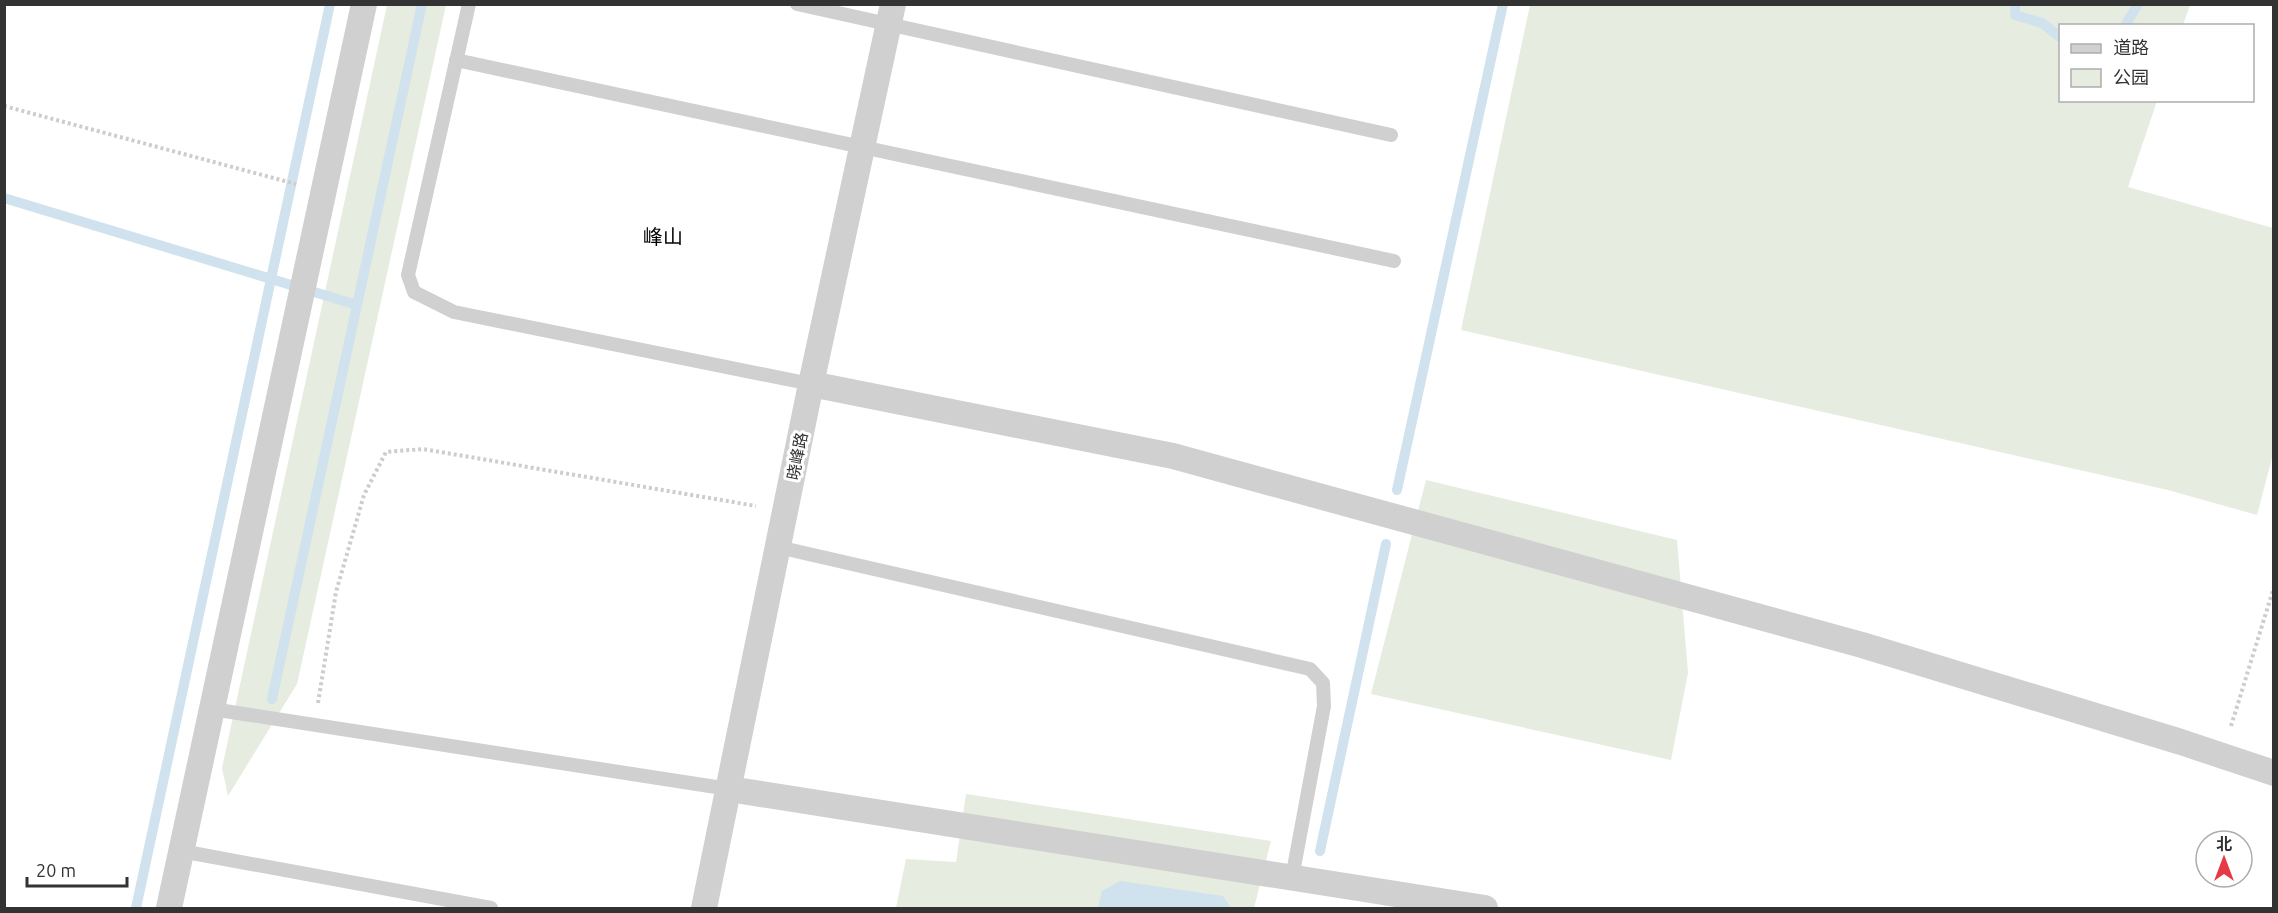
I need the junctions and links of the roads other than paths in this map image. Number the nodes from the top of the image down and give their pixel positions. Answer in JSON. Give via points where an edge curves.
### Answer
{"nodes":[{"id":1,"x":364,"y":4,"type":"edge"},
{"id":2,"x":469,"y":4,"type":"edge"},
{"id":3,"x":797,"y":4,"type":"edge"},
{"id":4,"x":891,"y":15,"type":"edge"},
{"id":5,"x":456,"y":60,"type":"junction"},
{"id":6,"x":1391,"y":135,"type":"dead end"},
{"id":7,"x":862,"y":147,"type":"junction"},
{"id":8,"x":1394,"y":261,"type":"dead end"},
{"id":9,"x":811,"y":384,"type":"junction"},
{"id":10,"x":778,"y":547,"type":"junction"},
{"id":11,"x":212,"y":709,"type":"junction"},
{"id":12,"x":2274,"y":773,"type":"edge"},
{"id":13,"x":729,"y":789,"type":"junction"},
{"id":14,"x":181,"y":851,"type":"junction"},
{"id":15,"x":1292,"y":878,"type":"junction"},
{"id":16,"x":169,"y":909,"type":"edge"},
{"id":17,"x":491,"y":909,"type":"edge"},
{"id":18,"x":704,"y":909,"type":"edge"},
{"id":19,"x":1485,"y":909,"type":"edge"}],
"edges":[{"from":1,"to":11,"type":"street"},
{"from":2,"to":5,"type":"lane"},
{"from":3,"to":4,"type":"lane"},
{"from":4,"to":6,"type":"lane"},
{"from":4,"to":7,"type":"street","name":"晓峰路"},
{"from":5,"to":7,"type":"lane"},
{"from":5,"to":9,"type":"lane","via":[[408,275],[414,292],[454,312]]},
{"from":7,"to":8,"type":"lane"},
{"from":7,"to":9,"type":"street","name":"晓峰路"},
{"from":9,"to":10,"type":"street","name":"晓峰路"},
{"from":9,"to":12,"type":"street","via":[[1173,456],[1862,645]]},
{"from":10,"to":13,"type":"street","name":"晓峰路"},
{"from":10,"to":15,"type":"lane","via":[[1310,669],[1323,683],[1324,706]]},
{"from":11,"to":13,"type":"lane"},
{"from":11,"to":14,"type":"street"},
{"from":13,"to":15,"type":"street"},
{"from":13,"to":18,"type":"street","name":"晓峰路"},
{"from":14,"to":16,"type":"street"},
{"from":14,"to":17,"type":"lane"},
{"from":15,"to":19,"type":"street"}]}
